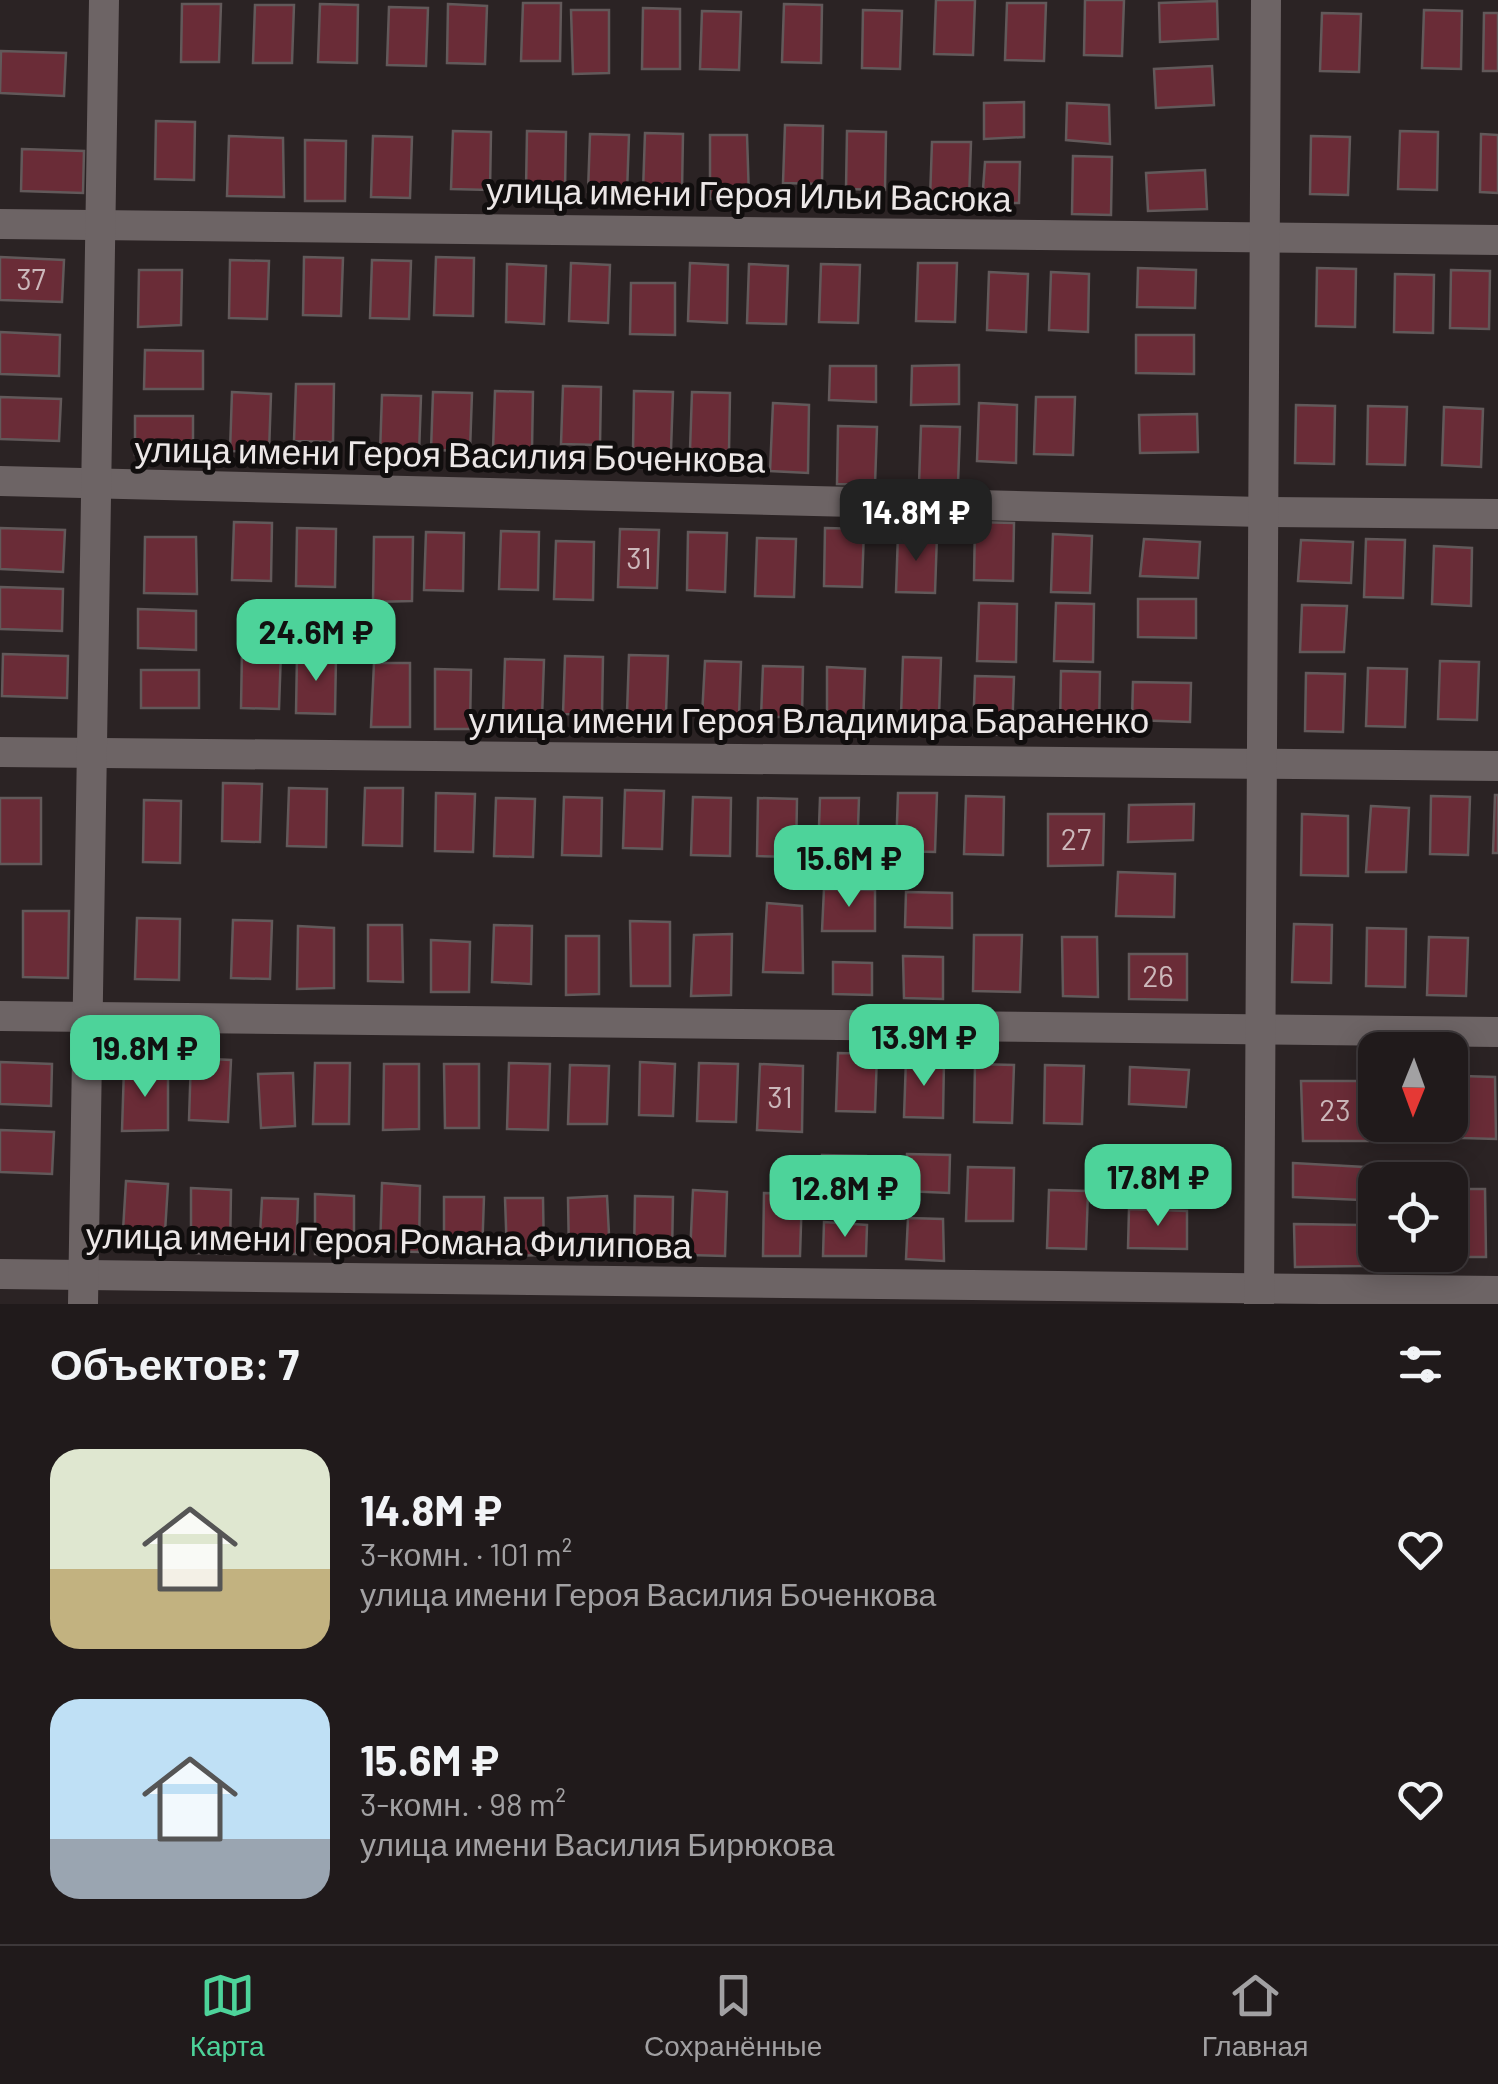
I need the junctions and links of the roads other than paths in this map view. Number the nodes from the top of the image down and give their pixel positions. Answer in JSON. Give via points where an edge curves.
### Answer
{"nodes":[{"id":1,"x":104,"y":0,"type":"edge"},
{"id":2,"x":1266,"y":0,"type":"edge"},
{"id":3,"x":0,"y":224,"type":"edge"},
{"id":4,"x":100,"y":226,"type":"junction"},
{"id":5,"x":1264,"y":237,"type":"junction"},
{"id":6,"x":1498,"y":240,"type":"edge"},
{"id":7,"x":0,"y":481,"type":"edge"},
{"id":8,"x":96,"y":484,"type":"junction"},
{"id":9,"x":1262,"y":512,"type":"junction"},
{"id":10,"x":1498,"y":514,"type":"edge"},
{"id":11,"x":0,"y":752,"type":"edge"},
{"id":12,"x":92,"y":752,"type":"junction"},
{"id":13,"x":1261,"y":762,"type":"junction"},
{"id":14,"x":1498,"y":766,"type":"edge"},
{"id":15,"x":0,"y":1016,"type":"edge"},
{"id":16,"x":88,"y":1017,"type":"junction"},
{"id":17,"x":1260,"y":1028,"type":"junction"},
{"id":18,"x":1498,"y":1032,"type":"edge"},
{"id":19,"x":0,"y":1274,"type":"edge"},
{"id":20,"x":84,"y":1290,"type":"edge"},
{"id":21,"x":1498,"y":1292,"type":"edge"},
{"id":22,"x":1259,"y":1296,"type":"edge"}],
"edges":[{"from":1,"to":4,"type":"street"},
{"from":2,"to":5,"type":"street"},
{"from":3,"to":4,"type":"street","name":"улица имени Героя Ильи Васюка"},
{"from":4,"to":5,"type":"street","name":"улица имени Героя Ильи Васюка"},
{"from":4,"to":8,"type":"street"},
{"from":5,"to":6,"type":"street","name":"улица имени Героя Ильи Васюка"},
{"from":5,"to":9,"type":"street"},
{"from":7,"to":8,"type":"street","name":"улица имени Героя Василия Боченкова"},
{"from":8,"to":9,"type":"street","name":"улица имени Героя Василия Боченкова"},
{"from":8,"to":12,"type":"street"},
{"from":9,"to":10,"type":"street","name":"улица имени Героя Василия Боченкова"},
{"from":9,"to":13,"type":"street"},
{"from":11,"to":12,"type":"street","name":"улица имени Героя Владимира Бараненко"},
{"from":12,"to":13,"type":"street","name":"улица имени Героя Владимира Бараненко"},
{"from":12,"to":16,"type":"street"},
{"from":13,"to":14,"type":"street","name":"улица имени Героя Владимира Бараненко"},
{"from":13,"to":17,"type":"street"},
{"from":15,"to":16,"type":"street"},
{"from":16,"to":17,"type":"street"},
{"from":16,"to":20,"type":"street"},
{"from":17,"to":18,"type":"street"},
{"from":17,"to":22,"type":"street"},
{"from":19,"to":20,"type":"street","name":"улица имени Героя Романа Филипова"},
{"from":20,"to":22,"type":"street","name":"улица имени Героя Романа Филипова"},
{"from":21,"to":22,"type":"street","name":"улица имени Героя Романа Филипова"}]}
